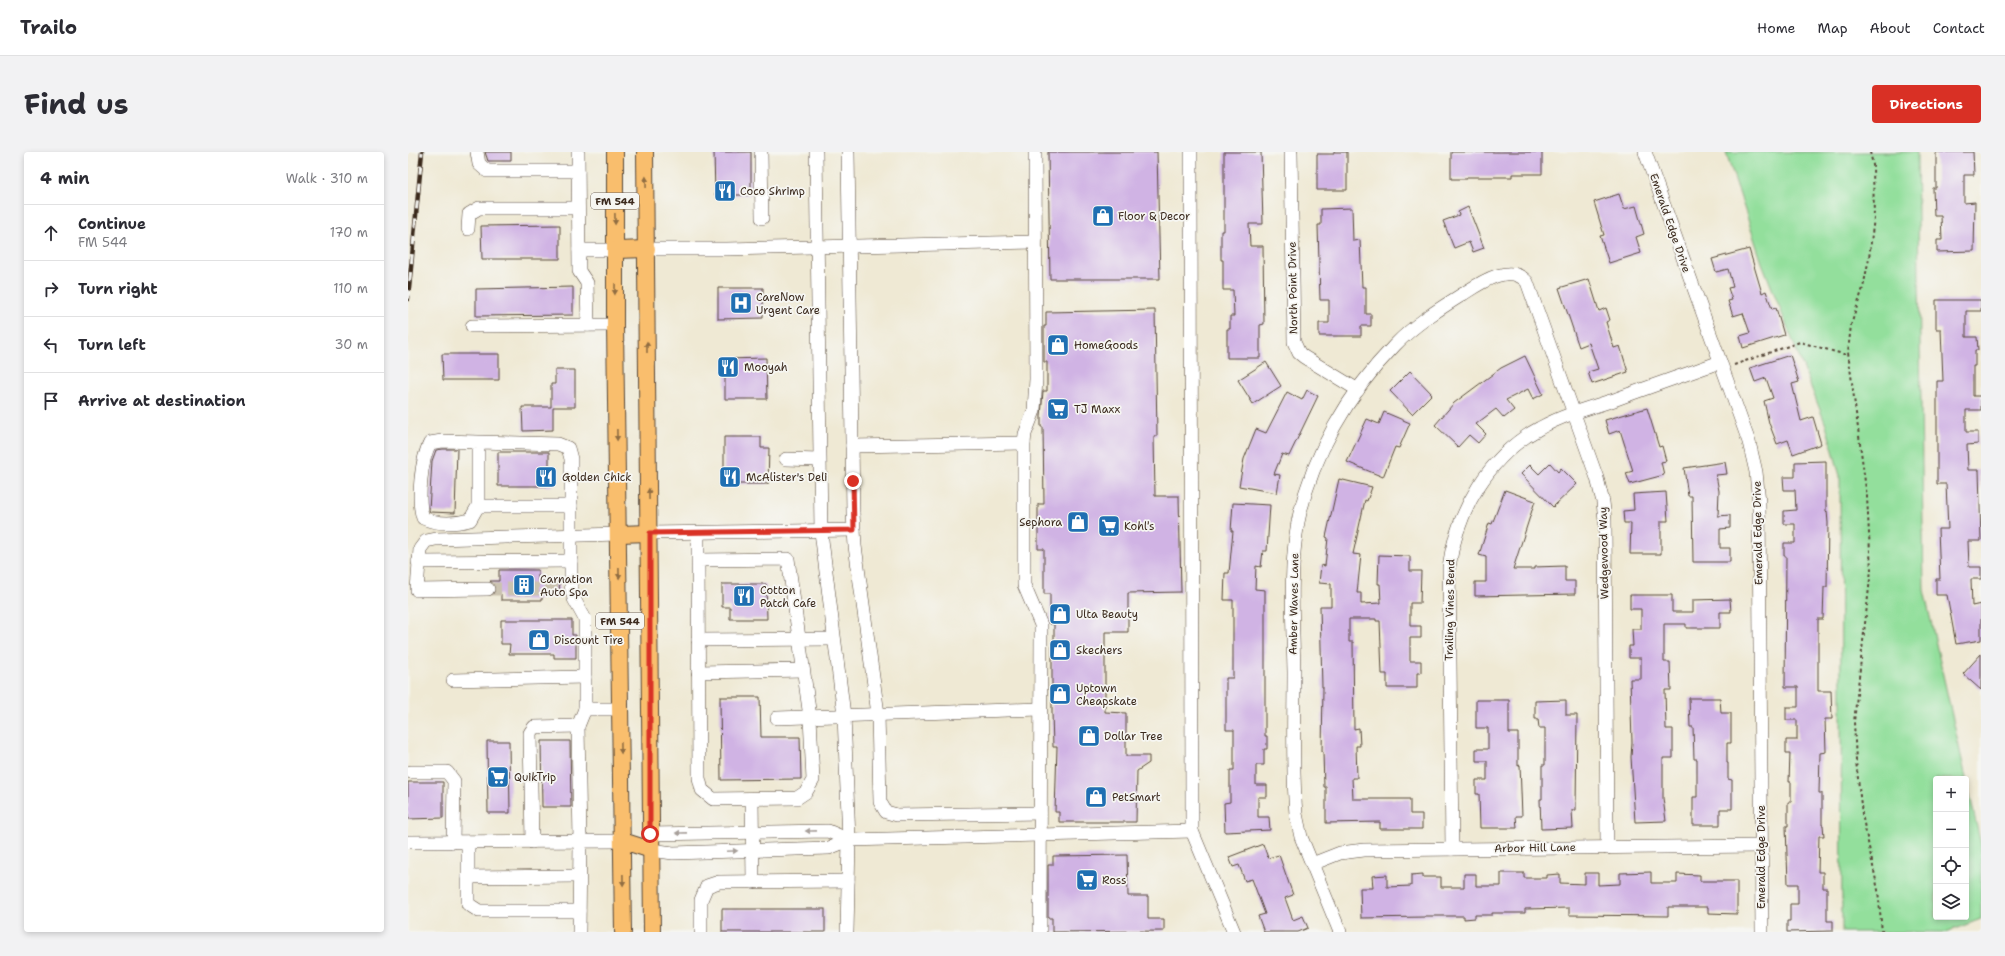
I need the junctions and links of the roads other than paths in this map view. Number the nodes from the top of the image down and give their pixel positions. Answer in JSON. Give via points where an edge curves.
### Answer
{"nodes":[{"id":1,"x":477,"y":152,"type":"edge"},
{"id":2,"x":578,"y":152,"type":"edge"},
{"id":3,"x":615,"y":152,"type":"edge"},
{"id":4,"x":646,"y":152,"type":"edge"},
{"id":5,"x":760,"y":152,"type":"edge"},
{"id":6,"x":816,"y":152,"type":"edge"},
{"id":7,"x":848,"y":152,"type":"edge"},
{"id":8,"x":1035,"y":152,"type":"edge"},
{"id":9,"x":1191,"y":152,"type":"edge"},
{"id":10,"x":1291,"y":152,"type":"edge"},
{"id":11,"x":1645,"y":152,"type":"edge"},
{"id":12,"x":578,"y":171,"type":"junction"},
{"id":13,"x":578,"y":208,"type":"junction"},
{"id":14,"x":762,"y":218,"type":"dead end"},
{"id":15,"x":468,"y":229,"type":"dead end"},
{"id":16,"x":1035,"y":242,"type":"junction"},
{"id":17,"x":817,"y":246,"type":"junction"},
{"id":18,"x":850,"y":246,"type":"junction"},
{"id":19,"x":647,"y":249,"type":"junction"},
{"id":20,"x":579,"y":250,"type":"junction"},
{"id":21,"x":616,"y":250,"type":"junction"},
{"id":22,"x":1518,"y":274,"type":"joint"},
{"id":23,"x":615,"y":325,"type":"junction"},
{"id":24,"x":472,"y":326,"type":"dead end"},
{"id":25,"x":588,"y":326,"type":"junction"},
{"id":26,"x":1721,"y":366,"type":"junction"},
{"id":27,"x":1358,"y":390,"type":"junction"},
{"id":28,"x":1574,"y":414,"type":"junction"},
{"id":29,"x":478,"y":442,"type":"junction"},
{"id":30,"x":1024,"y":443,"type":"junction"},
{"id":31,"x":852,"y":446,"type":"junction"},
{"id":32,"x":786,"y":459,"type":"dead end"},
{"id":33,"x":819,"y":460,"type":"junction"},
{"id":34,"x":478,"y":506,"type":"junction"},
{"id":35,"x":571,"y":506,"type":"junction"},
{"id":36,"x":854,"y":530,"type":"junction"},
{"id":37,"x":820,"y":532,"type":"junction"},
{"id":38,"x":650,"y":533,"type":"junction"},
{"id":39,"x":698,"y":533,"type":"junction"},
{"id":40,"x":572,"y":534,"type":"junction"},
{"id":41,"x":619,"y":534,"type":"junction"},
{"id":42,"x":698,"y":560,"type":"junction"},
{"id":43,"x":571,"y":561,"type":"junction"},
{"id":44,"x":418,"y":562,"type":"junction"},
{"id":45,"x":488,"y":589,"type":"tunnel mouth"},
{"id":46,"x":799,"y":639,"type":"junction"},
{"id":47,"x":834,"y":639,"type":"junction"},
{"id":48,"x":698,"y":640,"type":"junction"},
{"id":49,"x":803,"y":670,"type":"junction"},
{"id":50,"x":698,"y":672,"type":"junction"},
{"id":51,"x":585,"y":677,"type":"junction"},
{"id":52,"x":453,"y":680,"type":"dead end"},
{"id":53,"x":621,"y":708,"type":"junction"},
{"id":54,"x":585,"y":709,"type":"junction"},
{"id":55,"x":1040,"y":709,"type":"junction"},
{"id":56,"x":878,"y":714,"type":"junction"},
{"id":57,"x":844,"y":715,"type":"junction"},
{"id":58,"x":810,"y":717,"type":"junction"},
{"id":59,"x":777,"y":718,"type":"dead end"},
{"id":60,"x":578,"y":726,"type":"junction"},
{"id":61,"x":411,"y":772,"type":"dead end"},
{"id":62,"x":752,"y":799,"type":"junction"},
{"id":63,"x":1040,"y":813,"type":"junction"},
{"id":64,"x":1192,"y":831,"type":"junction"},
{"id":65,"x":752,"y":832,"type":"junction"},
{"id":66,"x":650,"y":834,"type":"junction"},
{"id":67,"x":1040,"y":835,"type":"junction"},
{"id":68,"x":849,"y":840,"type":"junction"},
{"id":69,"x":580,"y":841,"type":"junction"},
{"id":70,"x":623,"y":841,"type":"junction"},
{"id":71,"x":408,"y":842,"type":"edge"},
{"id":72,"x":453,"y":842,"type":"junction"},
{"id":73,"x":468,"y":842,"type":"junction"},
{"id":74,"x":532,"y":842,"type":"junction"},
{"id":75,"x":1761,"y":846,"type":"junction"},
{"id":76,"x":1607,"y":848,"type":"junction"},
{"id":77,"x":1452,"y":849,"type":"junction"},
{"id":78,"x":651,"y":850,"type":"junction"},
{"id":79,"x":753,"y":850,"type":"junction"},
{"id":80,"x":1312,"y":864,"type":"junction"},
{"id":81,"x":578,"y":876,"type":"junction"},
{"id":82,"x":468,"y":877,"type":"junction"},
{"id":83,"x":848,"y":881,"type":"junction"},
{"id":84,"x":753,"y":882,"type":"junction"},
{"id":85,"x":578,"y":911,"type":"junction"},
{"id":86,"x":579,"y":932,"type":"edge"},
{"id":87,"x":624,"y":932,"type":"edge"},
{"id":88,"x":652,"y":932,"type":"edge"},
{"id":89,"x":701,"y":932,"type":"edge"},
{"id":90,"x":847,"y":932,"type":"edge"},
{"id":91,"x":1040,"y":932,"type":"edge"},
{"id":92,"x":1234,"y":932,"type":"edge"},
{"id":93,"x":1340,"y":932,"type":"edge"},
{"id":94,"x":1762,"y":932,"type":"edge"}],
"edges":[{"from":1,"to":12,"type":"street","via":[[479,164],[487,171]]},
{"from":2,"to":12,"type":"street"},
{"from":3,"to":21,"type":"main road","name":"FM 544","number":"FM 544","one_way":true},
{"from":19,"to":4,"type":"main road","name":"FM 544","number":"FM 544","one_way":true},
{"from":5,"to":14,"type":"street"},
{"from":6,"to":17,"type":"street"},
{"from":7,"to":18,"type":"street"},
{"from":8,"to":16,"type":"street"},
{"from":9,"to":64,"type":"street"},
{"from":10,"to":27,"type":"street","name":"North Point Drive","via":[[1294,342],[1304,357]]},
{"from":11,"to":26,"type":"street","name":"Emerald Edge Drive"},
{"from":12,"to":13,"type":"street"},
{"from":13,"to":15,"type":"street","via":[[479,208],[469,214]]},
{"from":13,"to":20,"type":"street"},
{"from":16,"to":18,"type":"street"},
{"from":16,"to":30,"type":"street","via":[[1036,379],[1034,411],[1024,434]]},
{"from":17,"to":18,"type":"street"},
{"from":17,"to":19,"type":"street"},
{"from":17,"to":33,"type":"street"},
{"from":18,"to":31,"type":"street"},
{"from":19,"to":21,"type":"main road"},
{"from":38,"to":19,"type":"main road","name":"FM 544","number":"FM 544","one_way":true},
{"from":20,"to":21,"type":"street"},
{"from":20,"to":25,"type":"street","via":[[579,271],[587,283]]},
{"from":21,"to":23,"type":"main road","name":"FM 544","number":"FM 544","one_way":true},
{"from":22,"to":27,"type":"street","name":"Amber Waves Lane","via":[[1504,274],[1474,287],[1444,305],[1396,344]]},
{"from":22,"to":28,"type":"street","name":"Wedgewood Way","via":[[1527,282]]},
{"from":23,"to":25,"type":"street"},
{"from":23,"to":41,"type":"main road","name":"FM 544","number":"FM 544","one_way":true},
{"from":24,"to":25,"type":"street"},
{"from":26,"to":28,"type":"street","name":"Trailing Vines Bend"},
{"from":26,"to":75,"type":"street","name":"Emerald Edge Drive","via":[[1749,442],[1758,485]]},
{"from":27,"to":80,"type":"street","name":"Amber Waves Lane","via":[[1336,424],[1313,474],[1304,498],[1294,550],[1295,803],[1298,829]]},
{"from":28,"to":76,"type":"street","name":"Wedgewood Way","via":[[1597,478],[1604,511]]},
{"from":28,"to":77,"type":"street","name":"Trailing Vines Bend","via":[[1540,428],[1512,447],[1500,459],[1478,487],[1455,535],[1449,580]]},
{"from":29,"to":34,"type":"street"},
{"from":29,"to":34,"type":"street","via":[[430,443],[425,452],[419,508],[423,518],[433,523],[457,523],[470,520]]},
{"from":29,"to":35,"type":"street","via":[[558,444],[568,448],[571,459]]},
{"from":30,"to":31,"type":"street"},
{"from":30,"to":55,"type":"street","via":[[1024,585],[1041,625]]},
{"from":31,"to":36,"type":"street"},
{"from":32,"to":33,"type":"street"},
{"from":33,"to":37,"type":"street"},
{"from":34,"to":35,"type":"street"},
{"from":35,"to":40,"type":"street"},
{"from":36,"to":37,"type":"street"},
{"from":36,"to":56,"type":"street"},
{"from":37,"to":39,"type":"street"},
{"from":37,"to":47,"type":"street"},
{"from":38,"to":39,"type":"street"},
{"from":38,"to":41,"type":"main road"},
{"from":38,"to":66,"type":"main road","name":"FM 544","number":"FM 544"},
{"from":39,"to":42,"type":"street"},
{"from":40,"to":41,"type":"street"},
{"from":40,"to":43,"type":"street"},
{"from":40,"to":44,"type":"street","via":[[436,539],[426,541],[420,549]]},
{"from":41,"to":53,"type":"main road","name":"FM 544","number":"FM 544","one_way":true},
{"from":42,"to":46,"type":"street","via":[[788,559]]},
{"from":42,"to":48,"type":"street"},
{"from":43,"to":44,"type":"street"},
{"from":43,"to":51,"type":"street","via":[[565,588],[585,619]]},
{"from":44,"to":45,"type":"street","via":[[417,590]]},
{"from":46,"to":47,"type":"street"},
{"from":46,"to":48,"type":"street"},
{"from":46,"to":49,"type":"street"},
{"from":47,"to":57,"type":"street"},
{"from":48,"to":50,"type":"street"},
{"from":49,"to":50,"type":"street"},
{"from":49,"to":58,"type":"street"},
{"from":50,"to":62,"type":"street","via":[[699,778],[702,790],[713,799]]},
{"from":51,"to":52,"type":"street"},
{"from":51,"to":54,"type":"street"},
{"from":53,"to":54,"type":"street"},
{"from":53,"to":70,"type":"main road","name":"FM 544","number":"FM 544","one_way":true},
{"from":54,"to":60,"type":"street"},
{"from":55,"to":56,"type":"street"},
{"from":55,"to":63,"type":"street"},
{"from":56,"to":57,"type":"street"},
{"from":56,"to":63,"type":"street","via":[[880,802],[886,812]]},
{"from":57,"to":58,"type":"street"},
{"from":57,"to":68,"type":"street"},
{"from":58,"to":59,"type":"street"},
{"from":58,"to":62,"type":"street","via":[[813,780],[806,792],[797,798]]},
{"from":60,"to":69,"type":"street"},
{"from":60,"to":74,"type":"street","via":[[534,727],[530,733]]},
{"from":61,"to":72,"type":"street","via":[[447,772],[454,781]]},
{"from":62,"to":65,"type":"street"},
{"from":63,"to":67,"type":"street"},
{"from":64,"to":67,"type":"street"},
{"from":64,"to":92,"type":"street"},
{"from":65,"to":66,"type":"street","one_way":true},
{"from":68,"to":65,"type":"street","one_way":true,"via":[[828,831]]},
{"from":65,"to":79,"type":"street"},
{"from":66,"to":70,"type":"main road"},
{"from":66,"to":78,"type":"main road","name":"FM 544","number":"FM 544"},
{"from":67,"to":68,"type":"street"},
{"from":67,"to":91,"type":"street"},
{"from":68,"to":79,"type":"street","via":[[829,848]]},
{"from":68,"to":83,"type":"street"},
{"from":69,"to":70,"type":"street"},
{"from":69,"to":74,"type":"street"},
{"from":69,"to":81,"type":"street"},
{"from":70,"to":78,"type":"main road"},
{"from":70,"to":87,"type":"main road","name":"FM 544","number":"FM 544","one_way":true},
{"from":71,"to":72,"type":"street"},
{"from":72,"to":73,"type":"street"},
{"from":73,"to":74,"type":"street"},
{"from":73,"to":82,"type":"street"},
{"from":75,"to":76,"type":"street","name":"Arbor Hill Lane"},
{"from":75,"to":94,"type":"street","name":"Emerald Edge Drive"},
{"from":76,"to":77,"type":"street","name":"Arbor Hill Lane"},
{"from":77,"to":80,"type":"street","name":"Arbor Hill Lane","via":[[1350,851]]},
{"from":78,"to":79,"type":"street","one_way":true,"via":[[673,853]]},
{"from":78,"to":88,"type":"main road","name":"FM 544","number":"FM 544"},
{"from":79,"to":84,"type":"street"},
{"from":80,"to":93,"type":"street","name":"Amber Waves Lane"},
{"from":81,"to":82,"type":"street"},
{"from":81,"to":85,"type":"street"},
{"from":82,"to":85,"type":"street","via":[[468,904],[479,911]]},
{"from":83,"to":84,"type":"street"},
{"from":83,"to":90,"type":"street"},
{"from":84,"to":89,"type":"street","via":[[719,882],[708,886],[701,900]]},
{"from":85,"to":86,"type":"street"}]}
